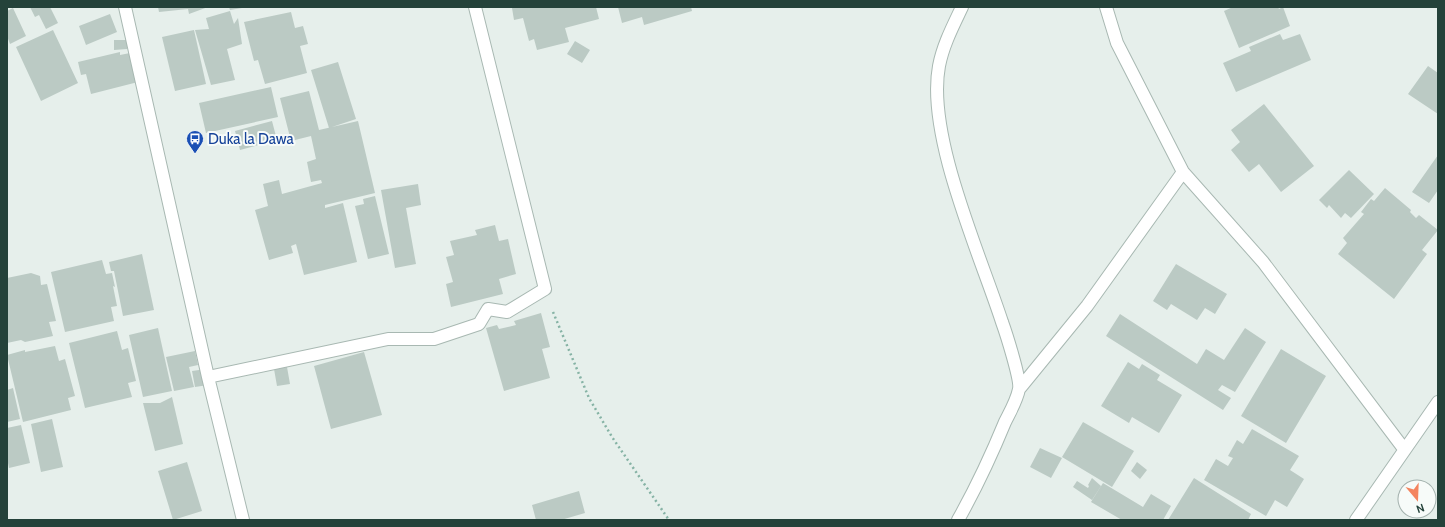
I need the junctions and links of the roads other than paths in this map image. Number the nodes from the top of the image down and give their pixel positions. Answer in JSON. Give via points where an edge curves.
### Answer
{"nodes":[{"id":1,"x":125,"y":7,"type":"edge"},
{"id":2,"x":475,"y":7,"type":"edge"},
{"id":3,"x":962,"y":7,"type":"edge"},
{"id":4,"x":1106,"y":7,"type":"edge"},
{"id":5,"x":1183,"y":172,"type":"junction"},
{"id":6,"x":208,"y":377,"type":"junction"},
{"id":7,"x":1020,"y":388,"type":"junction"},
{"id":8,"x":1438,"y":402,"type":"edge"},
{"id":9,"x":1404,"y":449,"type":"junction"},
{"id":10,"x":243,"y":520,"type":"edge"},
{"id":11,"x":958,"y":520,"type":"edge"},
{"id":12,"x":1356,"y":520,"type":"edge"}],
"edges":[{"from":1,"to":6,"type":"street"},
{"from":2,"to":6,"type":"street","via":[[545,289],[507,312],[488,309],[479,324],[434,339],[388,339]]},
{"from":3,"to":7,"type":"street","via":[[939,65],[937,84],[940,120],[946,151],[1009,343]]},
{"from":4,"to":5,"type":"street","via":[[1117,43]]},
{"from":5,"to":7,"type":"street","via":[[1087,306]]},
{"from":5,"to":9,"type":"street","via":[[1263,262]]},
{"from":6,"to":10,"type":"street"},
{"from":7,"to":11,"type":"street","via":[[981,478]]},
{"from":8,"to":9,"type":"street"},
{"from":9,"to":12,"type":"street"}]}
